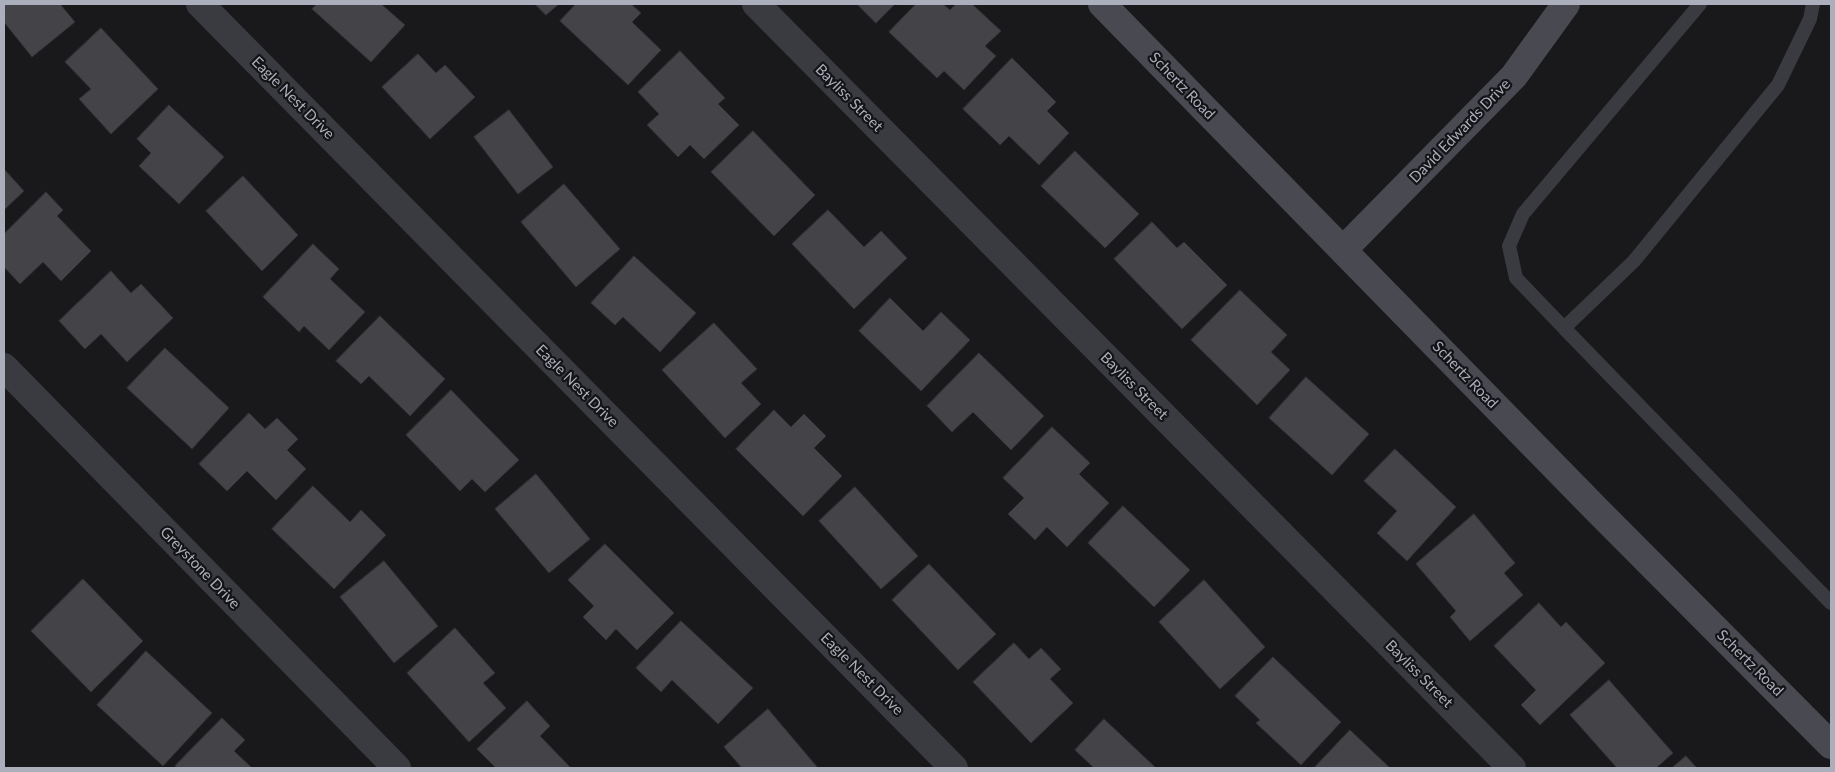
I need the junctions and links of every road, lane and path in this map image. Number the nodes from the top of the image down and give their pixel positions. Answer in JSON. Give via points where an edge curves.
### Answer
{"nodes":[{"id":1,"x":200,"y":4,"type":"edge"},
{"id":2,"x":756,"y":4,"type":"edge"},
{"id":3,"x":1102,"y":4,"type":"edge"},
{"id":4,"x":1566,"y":4,"type":"edge"},
{"id":5,"x":1700,"y":4,"type":"edge"},
{"id":6,"x":1813,"y":4,"type":"edge"},
{"id":7,"x":1343,"y":250,"type":"junction"},
{"id":8,"x":1564,"y":328,"type":"junction"},
{"id":9,"x":4,"y":367,"type":"edge"},
{"id":10,"x":1831,"y":603,"type":"edge"},
{"id":11,"x":1831,"y":745,"type":"edge"},
{"id":12,"x":397,"y":768,"type":"edge"},
{"id":13,"x":954,"y":768,"type":"edge"},
{"id":14,"x":1512,"y":768,"type":"edge"}],
"edges":[{"from":1,"to":13,"type":"street","name":"Eagle Nest Drive"},
{"from":2,"to":14,"type":"street","name":"Bayliss Street"},
{"from":3,"to":7,"type":"street","name":"Schertz Road"},
{"from":4,"to":7,"type":"street","name":"David Edwards Drive","via":[[1514,76]]},
{"from":5,"to":8,"type":"lane","via":[[1523,214],[1509,246],[1516,278]]},
{"from":6,"to":8,"type":"lane","via":[[1810,19],[1778,85],[1634,261]]},
{"from":7,"to":11,"type":"street","name":"Schertz Road"},
{"from":8,"to":10,"type":"lane"},
{"from":9,"to":12,"type":"street","name":"Greystone Drive"}]}
